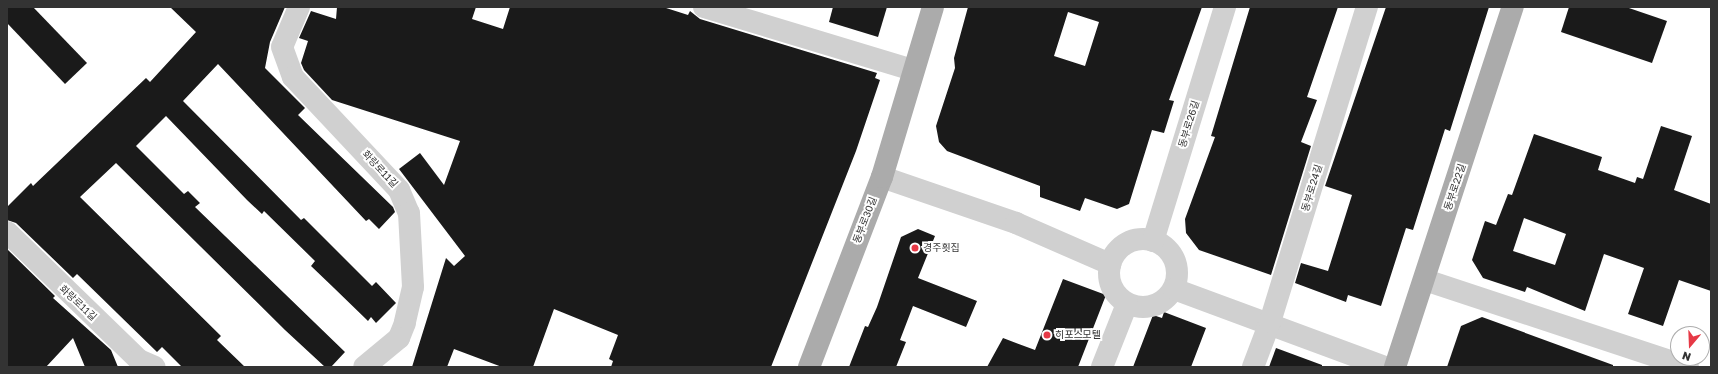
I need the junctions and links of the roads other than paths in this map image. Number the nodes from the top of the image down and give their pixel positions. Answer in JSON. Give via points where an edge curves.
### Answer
{"nodes":[{"id":1,"x":299,"y":7,"type":"edge"},
{"id":2,"x":704,"y":7,"type":"edge"},
{"id":3,"x":933,"y":7,"type":"edge"},
{"id":4,"x":1225,"y":7,"type":"edge"},
{"id":5,"x":1368,"y":7,"type":"edge"},
{"id":6,"x":1513,"y":7,"type":"edge"},
{"id":7,"x":913,"y":70,"type":"junction"},
{"id":8,"x":882,"y":177,"type":"junction"},
{"id":9,"x":7,"y":232,"type":"edge"},
{"id":10,"x":1153,"y":241,"type":"junction"},
{"id":11,"x":1110,"y":264,"type":"junction"},
{"id":12,"x":1426,"y":280,"type":"junction"},
{"id":13,"x":1174,"y":289,"type":"junction"},
{"id":14,"x":1127,"y":304,"type":"junction"},
{"id":15,"x":1270,"y":322,"type":"junction"},
{"id":16,"x":155,"y":367,"type":"edge"},
{"id":17,"x":364,"y":367,"type":"edge"},
{"id":18,"x":809,"y":367,"type":"edge"},
{"id":19,"x":1102,"y":367,"type":"edge"},
{"id":20,"x":1253,"y":367,"type":"edge"},
{"id":21,"x":1384,"y":367,"type":"edge"},
{"id":22,"x":1395,"y":367,"type":"edge"},
{"id":23,"x":1688,"y":367,"type":"edge"}],
"edges":[{"from":1,"to":17,"type":"street","name":"화랑로11길","via":[[282,47],[293,78],[399,190],[409,213],[413,287],[406,317],[399,338]]},
{"from":2,"to":7,"type":"street"},
{"from":3,"to":7,"type":"main road","name":"동부로30길"},
{"from":4,"to":10,"type":"street","name":"동부로26길"},
{"from":5,"to":15,"type":"street","name":"동부로24길"},
{"from":6,"to":12,"type":"main road","name":"동부로22길"},
{"from":7,"to":8,"type":"main road","name":"동부로30길"},
{"from":8,"to":11,"type":"street","via":[[1016,224]]},
{"from":8,"to":18,"type":"main road","name":"동부로30길"},
{"from":9,"to":16,"type":"street","name":"화랑로11길","via":[[139,360]]},
{"from":10,"to":11,"type":"street","via":[[1130,242],[1114,254]]},
{"from":10,"to":13,"type":"street","via":[[1174,259],[1177,269]]},
{"from":11,"to":14,"type":"street","via":[[1111,287]]},
{"from":12,"to":22,"type":"main road","name":"동부로22길"},
{"from":12,"to":23,"type":"street"},
{"from":13,"to":14,"type":"street","via":[[1159,304],[1148,307]]},
{"from":13,"to":15,"type":"street"},
{"from":14,"to":19,"type":"street"},
{"from":15,"to":20,"type":"street","name":"동부로24길"},
{"from":15,"to":21,"type":"street"}]}
